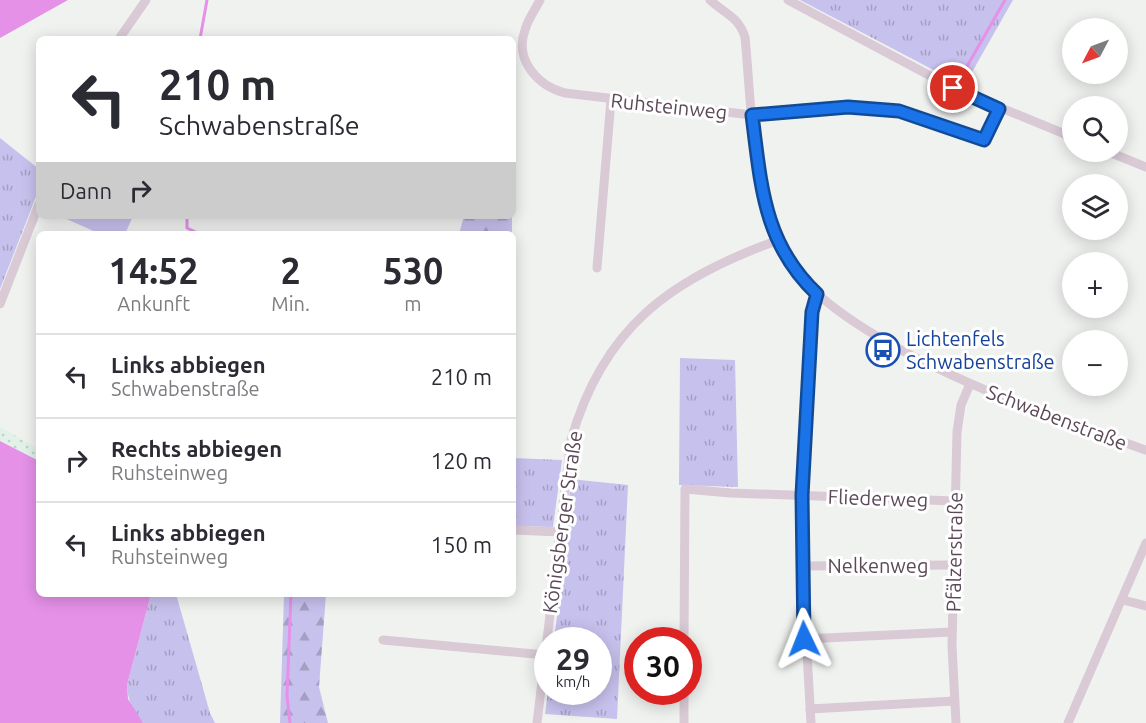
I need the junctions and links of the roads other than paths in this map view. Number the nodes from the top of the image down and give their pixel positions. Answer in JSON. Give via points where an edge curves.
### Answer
{"nodes":[{"id":1,"x":146,"y":0,"type":"edge"},
{"id":2,"x":540,"y":0,"type":"edge"},
{"id":3,"x":710,"y":0,"type":"edge"},
{"id":4,"x":789,"y":0,"type":"edge"},
{"id":5,"x":121,"y":36,"type":"edge"},
{"id":6,"x":611,"y":100,"type":"junction"},
{"id":7,"x":999,"y":109,"type":"junction"},
{"id":8,"x":752,"y":115,"type":"junction"},
{"id":9,"x":1062,"y":133,"type":"edge"},
{"id":10,"x":1128,"y":160,"type":"edge"},
{"id":11,"x":1146,"y":167,"type":"edge"},
{"id":12,"x":36,"y":212,"type":"edge"},
{"id":13,"x":776,"y":241,"type":"junction"},
{"id":14,"x":597,"y":268,"type":"dead end"},
{"id":15,"x":817,"y":294,"type":"junction"},
{"id":16,"x":0,"y":304,"type":"edge"},
{"id":17,"x":970,"y":384,"type":"junction"},
{"id":18,"x":1146,"y":450,"type":"edge"},
{"id":19,"x":802,"y":495,"type":"junction"},
{"id":20,"x":955,"y":501,"type":"junction"},
{"id":21,"x":516,"y":530,"type":"edge"},
{"id":22,"x":560,"y":532,"type":"junction"},
{"id":23,"x":1146,"y":543,"type":"edge"},
{"id":24,"x":953,"y":565,"type":"junction"},
{"id":25,"x":802,"y":566,"type":"junction"},
{"id":26,"x":1123,"y":600,"type":"junction"},
{"id":27,"x":1146,"y":606,"type":"edge"},
{"id":28,"x":548,"y":627,"type":"edge"},
{"id":29,"x":684,"y":627,"type":"edge"},
{"id":30,"x":952,"y":632,"type":"junction"},
{"id":31,"x":804,"y":639,"type":"junction"},
{"id":32,"x":383,"y":640,"type":"dead end"},
{"id":33,"x":534,"y":654,"type":"edge"},
{"id":34,"x":954,"y":701,"type":"junction"},
{"id":35,"x":539,"y":705,"type":"edge"},
{"id":36,"x":684,"y":705,"type":"edge"},
{"id":37,"x":810,"y":709,"type":"junction"},
{"id":38,"x":537,"y":723,"type":"edge"},
{"id":39,"x":684,"y":723,"type":"edge"},
{"id":40,"x":811,"y":723,"type":"edge"},
{"id":41,"x":956,"y":723,"type":"edge"},
{"id":42,"x":1068,"y":723,"type":"edge"}],
"edges":[{"from":1,"to":5,"type":"street"},
{"from":2,"to":6,"type":"street","name":"Ruhsteinweg","via":[[524,31],[523,44],[535,78],[553,90]]},
{"from":3,"to":8,"type":"street","name":"Schwabenstraße","via":[[741,25]]},
{"from":4,"to":7,"type":"street"},
{"from":6,"to":8,"type":"street","name":"Ruhsteinweg"},
{"from":6,"to":14,"type":"street"},
{"from":7,"to":8,"type":"street","name":"Ruhsteinweg","via":[[984,140],[899,111],[848,107]]},
{"from":7,"to":9,"type":"street"},
{"from":8,"to":13,"type":"street","name":"Schwabenstraße","via":[[762,189]]},
{"from":10,"to":11,"type":"street"},
{"from":12,"to":16,"type":"street"},
{"from":13,"to":15,"type":"street","name":"Schwabenstraße","via":[[794,270]]},
{"from":13,"to":22,"type":"street","name":"Königsberger Straße","via":[[706,270],[666,294],[616,343],[579,412],[571,440]]},
{"from":15,"to":17,"type":"street","name":"Schwabenstraße","via":[[884,340]]},
{"from":15,"to":19,"type":"street","via":[[812,312]]},
{"from":17,"to":18,"type":"street","name":"Schwabenstraße"},
{"from":17,"to":20,"type":"street","name":"Pfälzerstraße","via":[[961,405],[957,432]]},
{"from":19,"to":20,"type":"street","name":"Fliederweg"},
{"from":19,"to":25,"type":"street"},
{"from":19,"to":29,"type":"street","name":"Fliederweg","via":[[685,489]]},
{"from":20,"to":24,"type":"street","name":"Pfälzerstraße"},
{"from":21,"to":22,"type":"street"},
{"from":22,"to":28,"type":"street","name":"Königsberger Straße"},
{"from":23,"to":26,"type":"street"},
{"from":24,"to":25,"type":"street","name":"Nelkenweg"},
{"from":24,"to":30,"type":"street","name":"Pfälzerstraße"},
{"from":25,"to":31,"type":"street"},
{"from":26,"to":27,"type":"street"},
{"from":26,"to":42,"type":"street"},
{"from":30,"to":31,"type":"street"},
{"from":30,"to":34,"type":"street","name":"Pfälzerstraße"},
{"from":31,"to":37,"type":"street"},
{"from":32,"to":33,"type":"street"},
{"from":34,"to":37,"type":"street"},
{"from":34,"to":41,"type":"street","name":"Pfälzerstraße"},
{"from":35,"to":38,"type":"street","name":"Königsberger Straße"},
{"from":36,"to":39,"type":"street"},
{"from":37,"to":40,"type":"street"}]}
